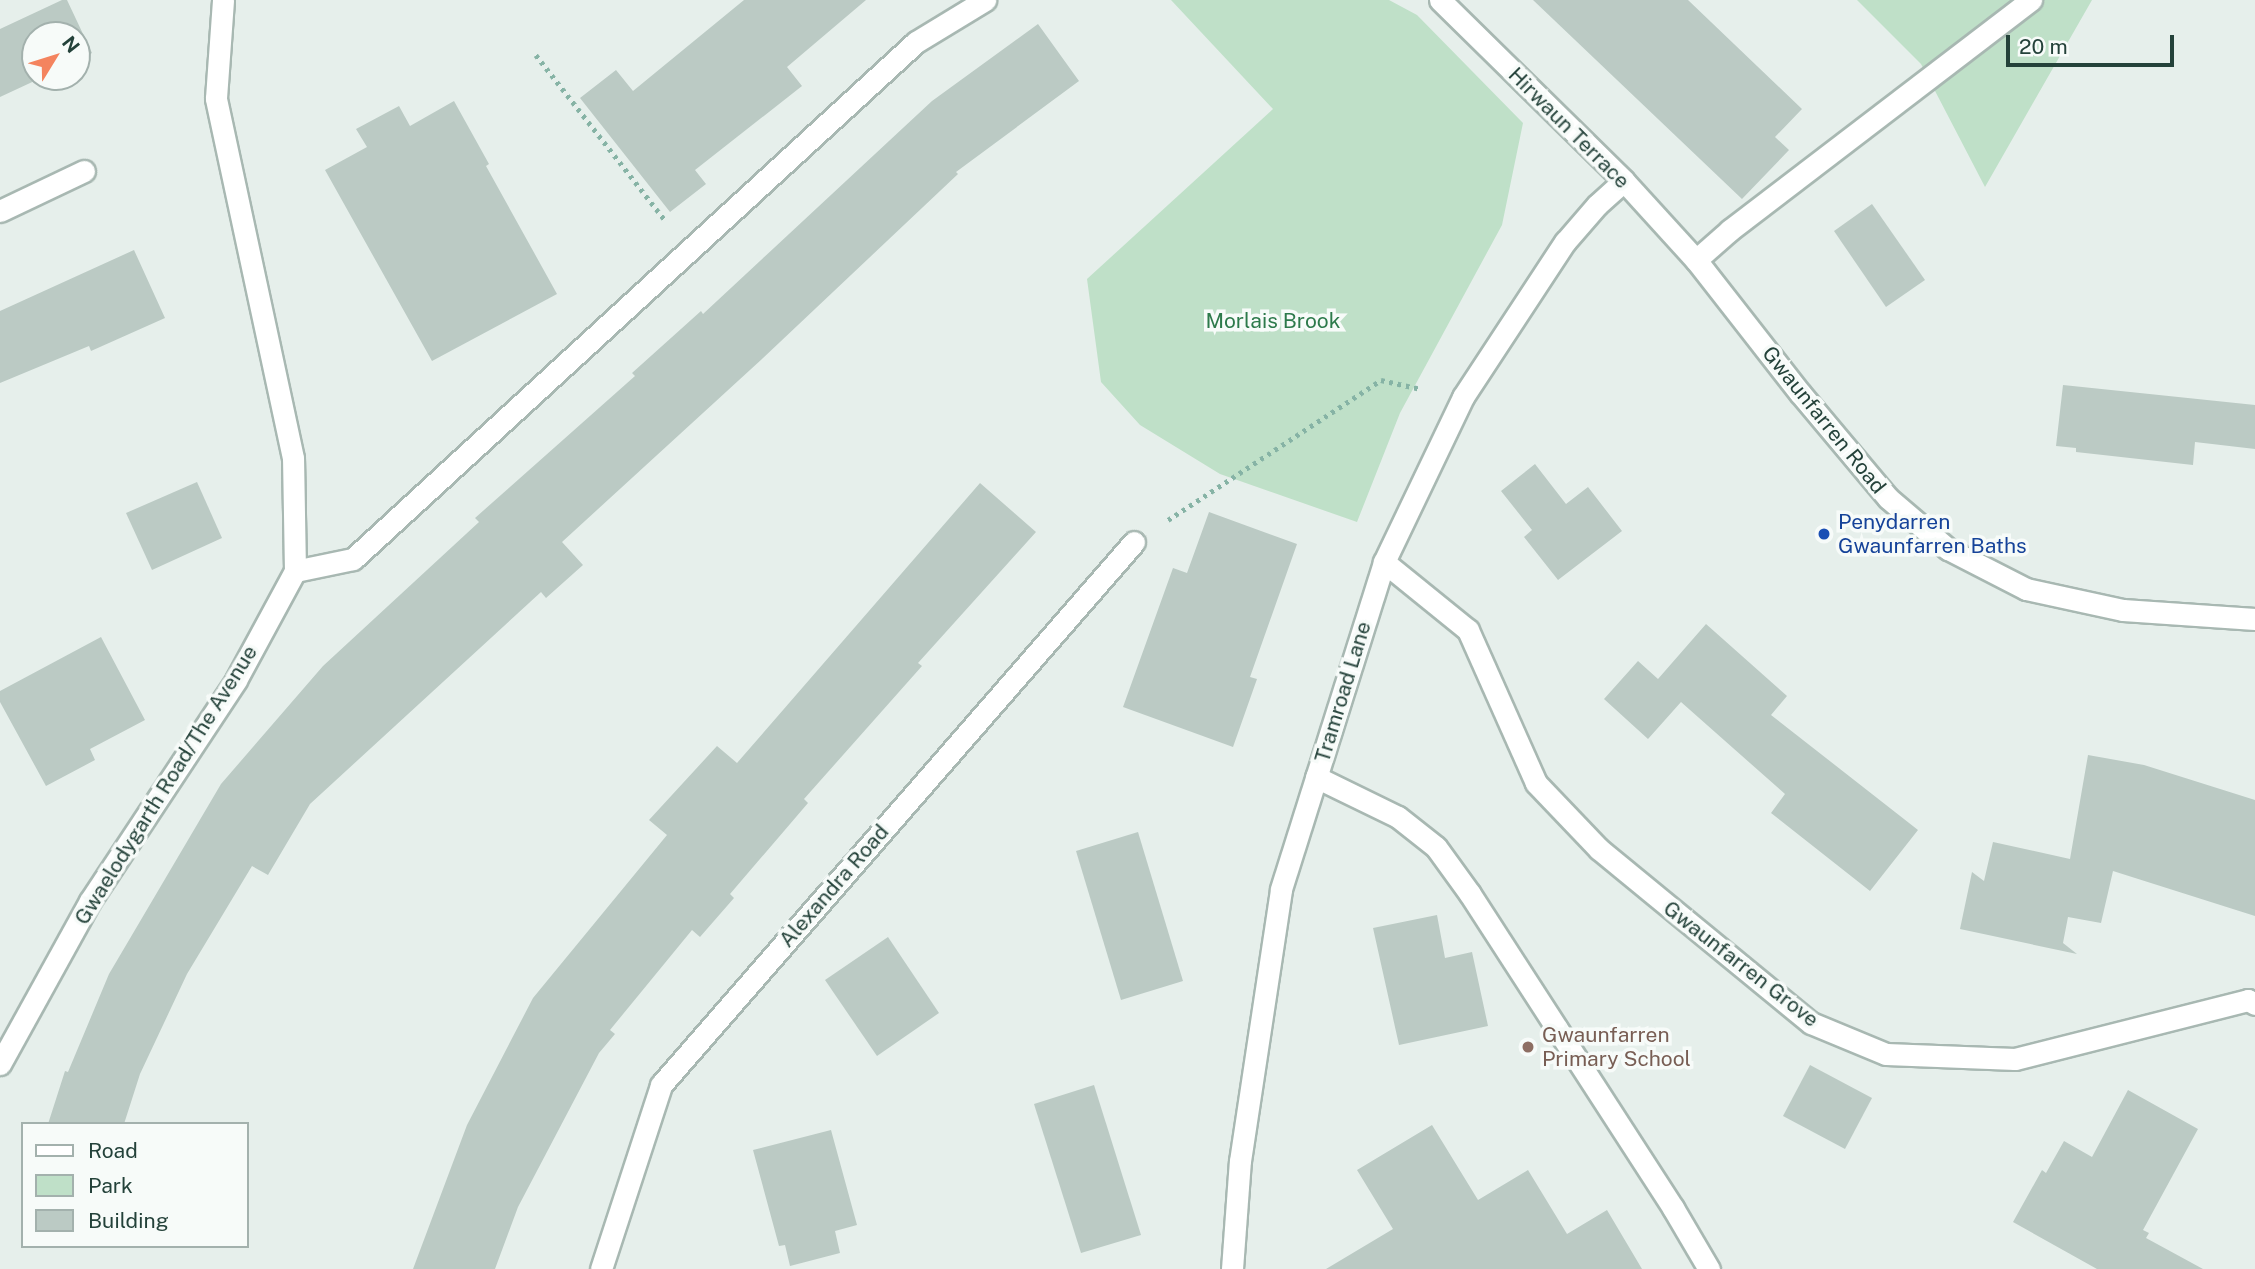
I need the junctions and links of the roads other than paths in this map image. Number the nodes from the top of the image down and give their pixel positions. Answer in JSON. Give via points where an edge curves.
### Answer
{"nodes":[{"id":1,"x":223,"y":0,"type":"edge"},
{"id":2,"x":985,"y":0,"type":"edge"},
{"id":3,"x":1440,"y":0,"type":"edge"},
{"id":4,"x":2031,"y":0,"type":"edge"},
{"id":5,"x":83,"y":172,"type":"dead end"},
{"id":6,"x":1624,"y":181,"type":"junction"},
{"id":7,"x":0,"y":211,"type":"edge"},
{"id":8,"x":1696,"y":260,"type":"junction"},
{"id":9,"x":1134,"y":542,"type":"road end"},
{"id":10,"x":1384,"y":562,"type":"junction"},
{"id":11,"x":295,"y":571,"type":"junction"},
{"id":12,"x":2255,"y":619,"type":"edge"},
{"id":13,"x":1316,"y":777,"type":"junction"},
{"id":14,"x":2255,"y":1004,"type":"edge"},
{"id":15,"x":0,"y":1064,"type":"edge"},
{"id":16,"x":601,"y":1269,"type":"edge"},
{"id":17,"x":1232,"y":1269,"type":"edge"},
{"id":18,"x":1709,"y":1269,"type":"edge"}],
"edges":[{"from":1,"to":11,"type":"street","name":"Gwaelodygarth Road/The Avenue","via":[[216,98],[293,458]]},
{"from":2,"to":11,"type":"street","via":[[916,42],[353,559]]},
{"from":3,"to":6,"type":"street","name":"Hirwaun Terrace"},
{"from":4,"to":8,"type":"street"},
{"from":5,"to":7,"type":"street"},
{"from":6,"to":8,"type":"street","name":"Hirwaun Terrace"},
{"from":6,"to":10,"type":"street","name":"Tramroad Lane","via":[[1565,242],[1463,397]]},
{"from":8,"to":12,"type":"street","name":"Gwaunfarren Road","via":[[1888,498],[1948,549],[2026,589],[2123,610]]},
{"from":9,"to":16,"type":"street","name":"Alexandra Road","via":[[661,1085]]},
{"from":10,"to":13,"type":"street","name":"Tramroad Lane"},
{"from":10,"to":14,"type":"street","name":"Gwaunfarren Grove","via":[[1468,630],[1536,783],[1599,849],[1811,1023],[1886,1054],[2015,1059],[2248,1000]]},
{"from":11,"to":15,"type":"street","name":"Gwaelodygarth Road/The Avenue","via":[[236,680],[90,901]]},
{"from":13,"to":17,"type":"street","name":"Tramroad Lane","via":[[1281,889],[1240,1161]]},
{"from":13,"to":18,"type":"street","via":[[1398,817],[1436,847]]}]}
